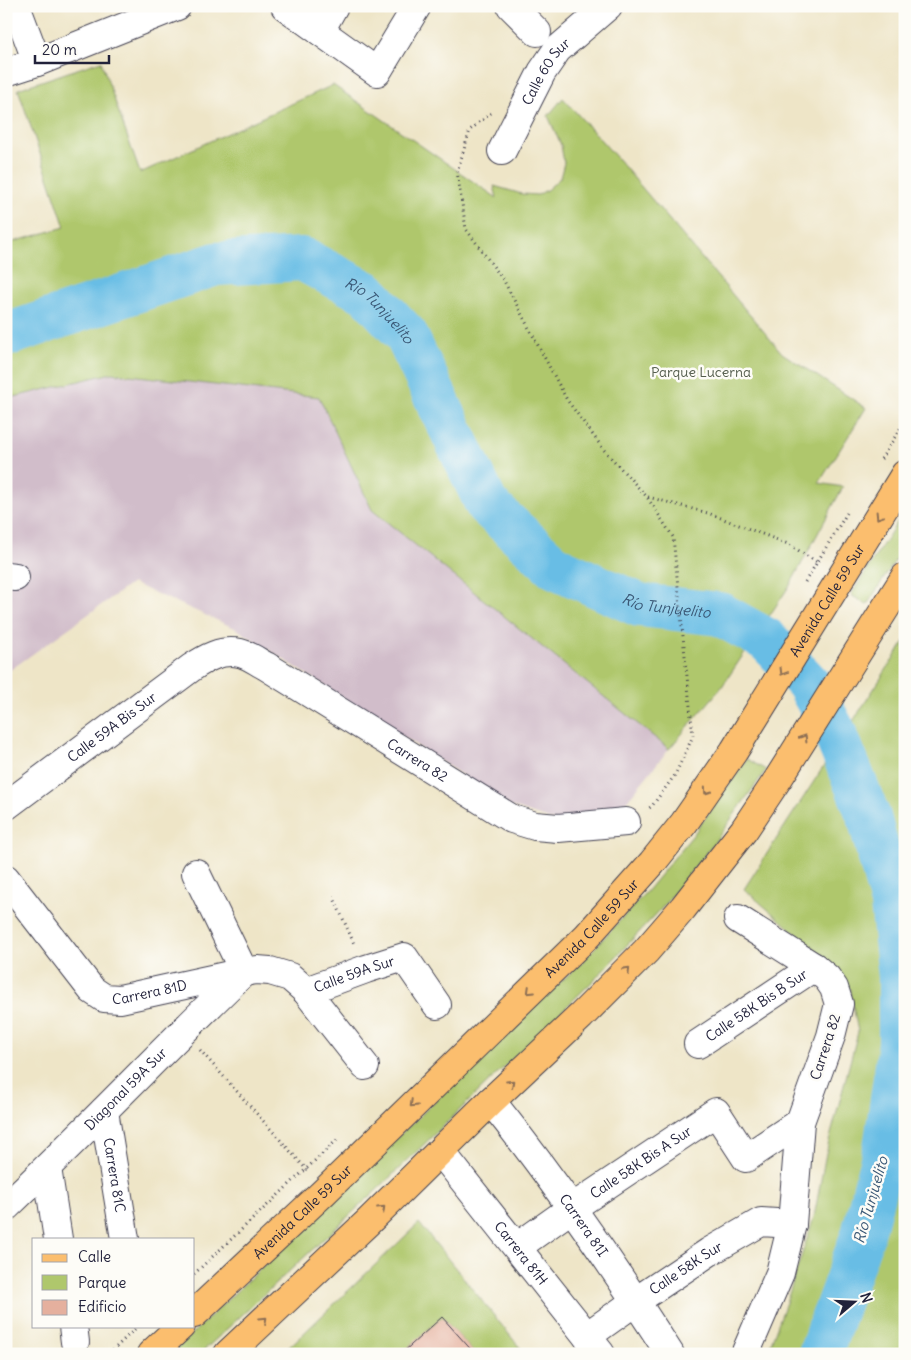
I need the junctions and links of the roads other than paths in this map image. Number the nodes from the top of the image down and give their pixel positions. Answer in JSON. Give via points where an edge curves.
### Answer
{"nodes":[{"id":1,"x":16,"y":6,"type":"edge"},
{"id":2,"x":178,"y":6,"type":"edge"},
{"id":3,"x":285,"y":6,"type":"edge"},
{"id":4,"x":334,"y":6,"type":"edge"},
{"id":5,"x":417,"y":6,"type":"edge"},
{"id":6,"x":511,"y":6,"type":"edge"},
{"id":7,"x":608,"y":6,"type":"edge"},
{"id":8,"x":320,"y":32,"type":"junction"},
{"id":9,"x":536,"y":32,"type":"dead end"},
{"id":10,"x":37,"y":62,"type":"junction"},
{"id":11,"x":6,"y":72,"type":"edge"},
{"id":12,"x":502,"y":151,"type":"dead end"},
{"id":13,"x":905,"y":474,"type":"edge"},
{"id":14,"x":905,"y":576,"type":"edge"},
{"id":15,"x":220,"y":652,"type":"joint"},
{"id":16,"x":6,"y":806,"type":"edge"},
{"id":17,"x":626,"y":822,"type":"road end"},
{"id":18,"x":196,"y":873,"type":"dead end"},
{"id":19,"x":6,"y":879,"type":"edge"},
{"id":20,"x":738,"y":919,"type":"dead end"},
{"id":21,"x":814,"y":967,"type":"junction"},
{"id":22,"x":250,"y":971,"type":"junction"},
{"id":23,"x":306,"y":991,"type":"junction"},
{"id":24,"x":437,"y":1005,"type":"dead end"},
{"id":25,"x":698,"y":1044,"type":"dead end"},
{"id":26,"x":365,"y":1066,"type":"dead end"},
{"id":27,"x":491,"y":1102,"type":"junction"},
{"id":28,"x":104,"y":1111,"type":"junction"},
{"id":29,"x":800,"y":1122,"type":"junction"},
{"id":30,"x":441,"y":1152,"type":"junction"},
{"id":31,"x":47,"y":1168,"type":"junction"},
{"id":32,"x":6,"y":1207,"type":"edge"},
{"id":33,"x":572,"y":1208,"type":"junction"},
{"id":34,"x":792,"y":1224,"type":"junction"},
{"id":35,"x":58,"y":1238,"type":"edge"},
{"id":36,"x":125,"y":1238,"type":"edge"},
{"id":37,"x":517,"y":1246,"type":"junction"},
{"id":38,"x":636,"y":1300,"type":"junction"},
{"id":39,"x":195,"y":1313,"type":"edge"},
{"id":40,"x":179,"y":1328,"type":"edge"},
{"id":41,"x":594,"y":1345,"type":"edge"},
{"id":42,"x":151,"y":1354,"type":"edge"},
{"id":43,"x":228,"y":1354,"type":"edge"},
{"id":44,"x":670,"y":1354,"type":"edge"},
{"id":45,"x":745,"y":1354,"type":"edge"}],
"edges":[{"from":1,"to":10,"type":"street"},
{"from":2,"to":10,"type":"street"},
{"from":3,"to":8,"type":"street"},
{"from":4,"to":8,"type":"street"},
{"from":5,"to":8,"type":"street","via":[[377,72]]},
{"from":6,"to":9,"type":"street"},
{"from":7,"to":12,"type":"street","name":"Calle 60 Sur","via":[[557,50],[542,72]]},
{"from":10,"to":11,"type":"street"},
{"from":13,"to":39,"type":"main road","name":"Avenida Calle 59 Sur","one_way":true,"via":[[734,751],[684,823],[652,862],[588,936]]},
{"from":27,"to":14,"type":"main road","one_way":true,"via":[[646,951],[717,866],[778,779]]},
{"from":15,"to":16,"type":"street","name":"Calle 59A Bis Sur","via":[[191,668]]},
{"from":15,"to":17,"type":"street","name":"Carrera 82","via":[[240,653],[266,666],[512,819],[558,828]]},
{"from":18,"to":22,"type":"street"},
{"from":19,"to":22,"type":"street","name":"Carrera 81D","via":[[92,990],[104,998],[120,998]]},
{"from":20,"to":21,"type":"street","name":"Carrera 82"},
{"from":21,"to":25,"type":"street","name":"Calle 58K Bis B Sur"},
{"from":21,"to":29,"type":"street","name":"Carrera 82","via":[[834,988],[838,1004],[831,1036]]},
{"from":22,"to":23,"type":"street","via":[[270,971],[290,977]]},
{"from":22,"to":28,"type":"street","name":"Diagonal 59A Sur","via":[[183,1031]]},
{"from":23,"to":24,"type":"street","name":"Calle 59A Sur","via":[[404,957]]},
{"from":23,"to":26,"type":"street"},
{"from":27,"to":30,"type":"main road"},
{"from":27,"to":33,"type":"street","name":"Carrera 81I"},
{"from":28,"to":31,"type":"street","name":"Diagonal 59A Sur"},
{"from":28,"to":36,"type":"street","name":"Carrera 81C"},
{"from":29,"to":33,"type":"street","name":"Calle 58K Bis A Sur","via":[[746,1158],[716,1112]]},
{"from":29,"to":34,"type":"street","name":"Carrera 82"},
{"from":30,"to":37,"type":"street","name":"Carrera 81H"},
{"from":43,"to":30,"type":"main road","one_way":true},
{"from":31,"to":32,"type":"street","name":"Diagonal 59A Sur"},
{"from":31,"to":35,"type":"street"},
{"from":33,"to":37,"type":"street","name":"Calle 58K Bis A Sur"},
{"from":33,"to":38,"type":"street","name":"Carrera 81I"},
{"from":34,"to":38,"type":"street","name":"Calle 58K Sur","via":[[761,1222]]},
{"from":34,"to":45,"type":"street","name":"Carrera 82","via":[[780,1273]]},
{"from":37,"to":41,"type":"street","name":"Carrera 81H"},
{"from":38,"to":41,"type":"street","name":"Calle 58K Sur"},
{"from":38,"to":44,"type":"street","name":"Carrera 81I"},
{"from":40,"to":42,"type":"main road"}]}
